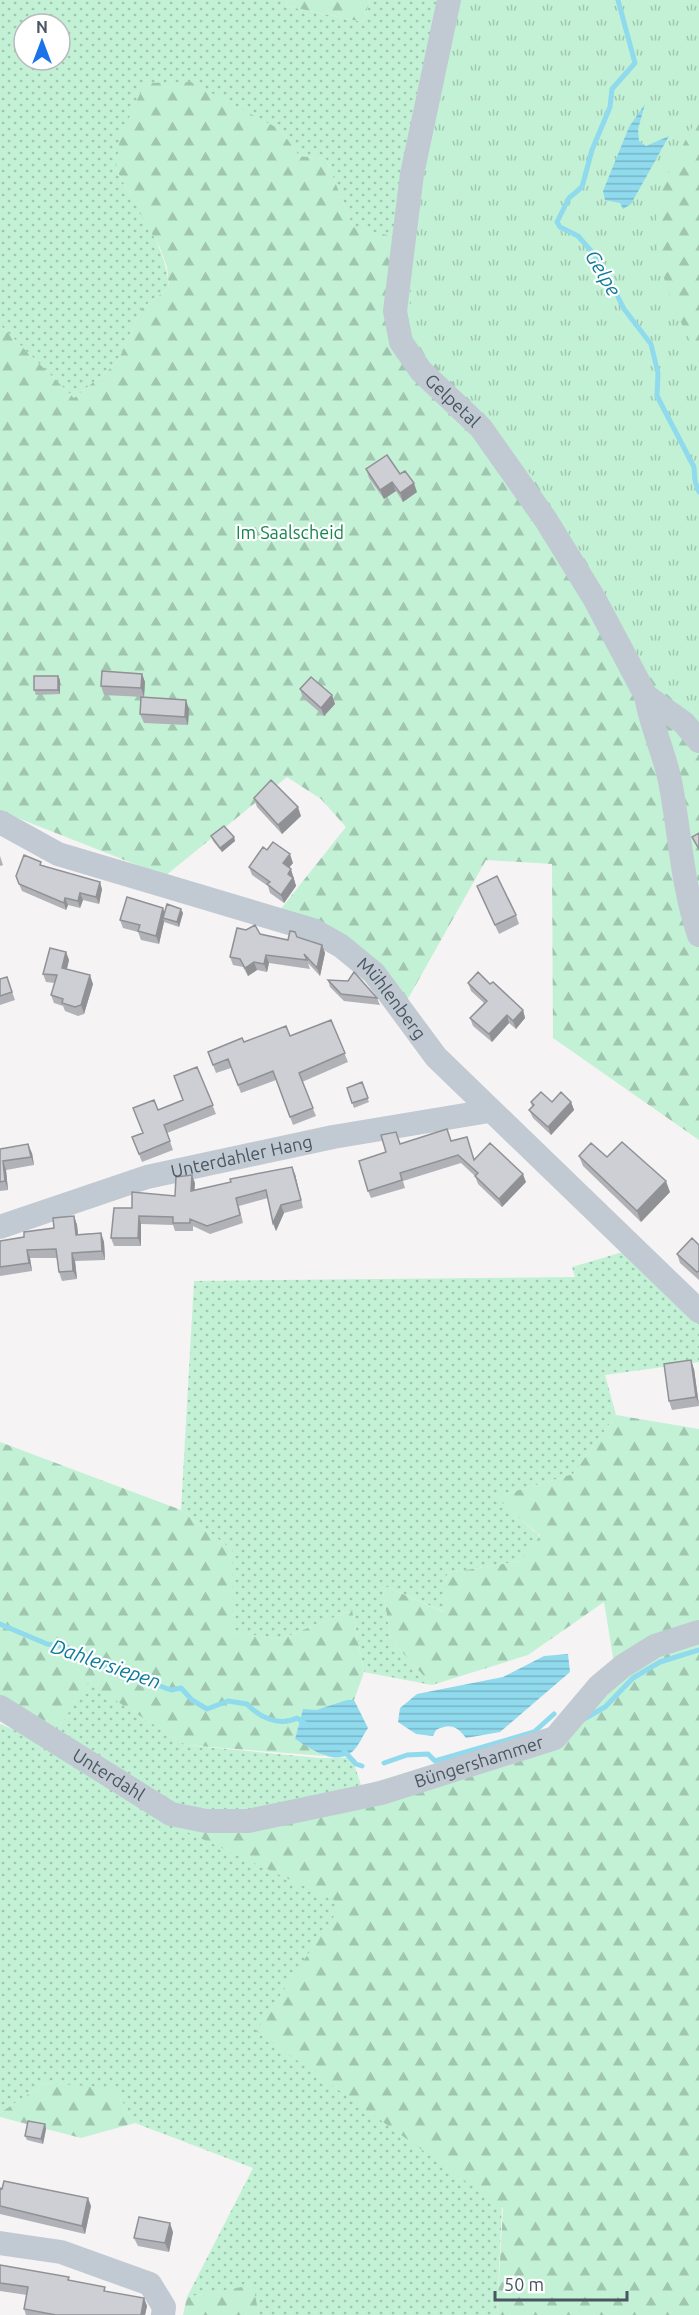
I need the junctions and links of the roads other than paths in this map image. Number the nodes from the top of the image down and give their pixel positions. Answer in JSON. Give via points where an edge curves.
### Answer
{"nodes":[{"id":1,"x":448,"y":0,"type":"edge"},
{"id":2,"x":646,"y":696,"type":"junction"},
{"id":3,"x":699,"y":741,"type":"edge"},
{"id":4,"x":0,"y":822,"type":"edge"},
{"id":5,"x":699,"y":936,"type":"edge"},
{"id":6,"x":489,"y":1111,"type":"junction"},
{"id":7,"x":0,"y":1227,"type":"edge"},
{"id":8,"x":699,"y":1311,"type":"edge"},
{"id":9,"x":699,"y":1632,"type":"edge"},
{"id":10,"x":0,"y":1707,"type":"edge"},
{"id":11,"x":224,"y":1822,"type":"joint"},
{"id":12,"x":0,"y":2243,"type":"edge"},
{"id":13,"x":163,"y":2315,"type":"edge"}],
"edges":[{"from":1,"to":2,"type":"street","name":"Gelpetal","via":[[412,174],[394,311],[396,325],[401,342],[421,371],[481,428],[546,520],[594,598]]},
{"from":2,"to":3,"type":"street","name":"Gelpetal","via":[[684,723]]},
{"from":2,"to":5,"type":"street","via":[[669,778],[691,912]]},
{"from":4,"to":6,"type":"street","name":"Mühlenberg","via":[[58,854],[313,930],[341,946],[374,973],[436,1057]]},
{"from":6,"to":7,"type":"street","name":"Unterdahler Hang","via":[[333,1137],[147,1177]]},
{"from":6,"to":8,"type":"street","name":"Mühlenberg"},
{"from":9,"to":11,"type":"street","name":"Büngershammer","via":[[655,1646],[623,1666],[599,1686],[555,1738],[381,1793],[248,1821]]},
{"from":10,"to":11,"type":"street","name":"Unterdahl","via":[[171,1814]]},
{"from":12,"to":13,"type":"street","via":[[61,2252],[150,2284],[164,2307]]}]}
